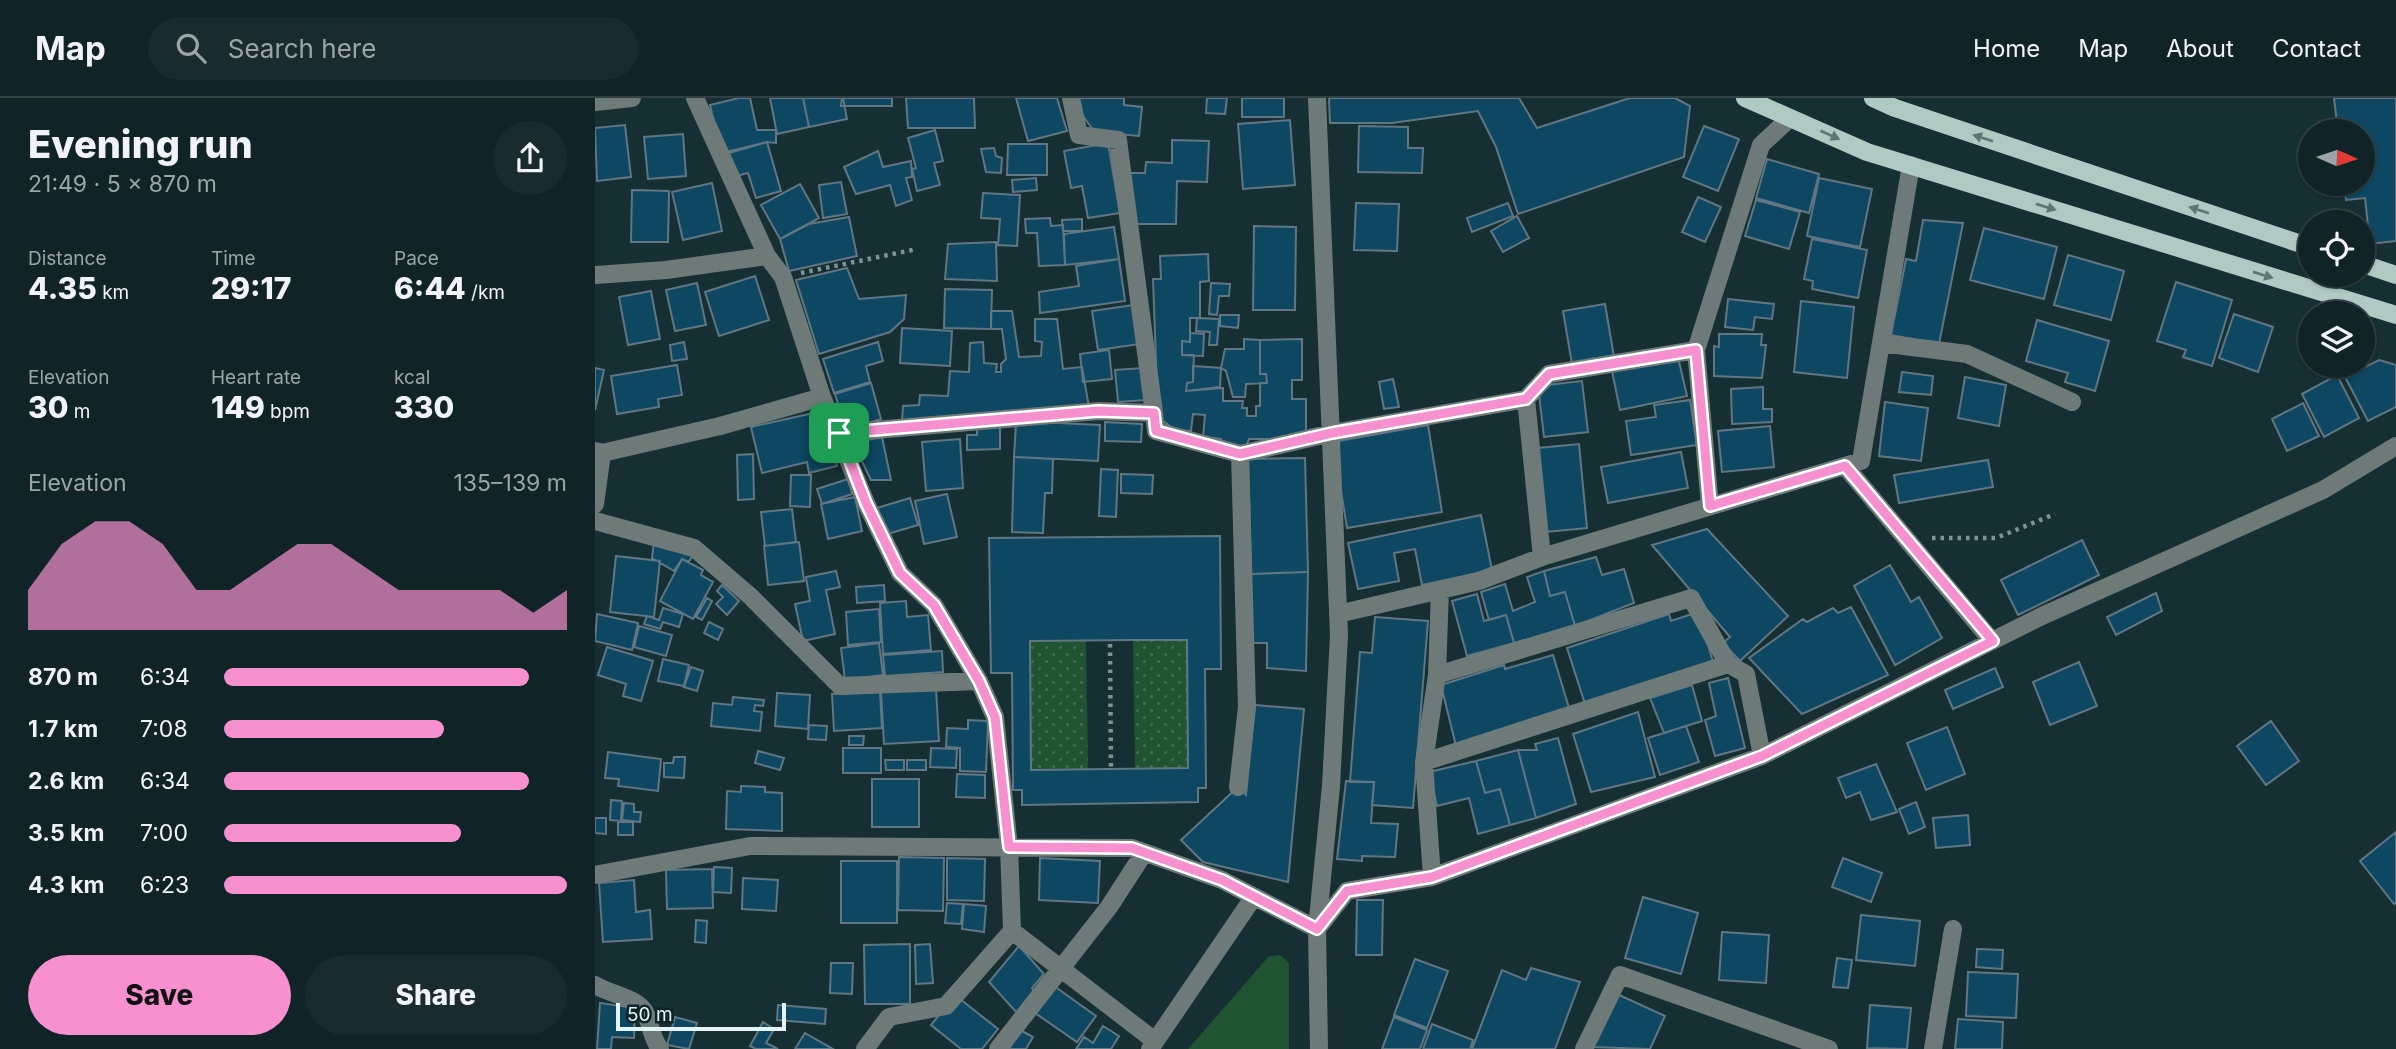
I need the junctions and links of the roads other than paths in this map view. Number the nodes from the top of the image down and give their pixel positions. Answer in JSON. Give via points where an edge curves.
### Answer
{"nodes":[{"id":1,"x":632,"y":98,"type":"edge"},
{"id":2,"x":695,"y":98,"type":"edge"},
{"id":3,"x":1071,"y":98,"type":"edge"},
{"id":4,"x":1317,"y":98,"type":"edge"},
{"id":5,"x":1745,"y":98,"type":"edge"},
{"id":6,"x":1873,"y":98,"type":"edge"},
{"id":7,"x":595,"y":102,"type":"edge"},
{"id":8,"x":1790,"y":118,"type":"junction"},
{"id":9,"x":1911,"y":166,"type":"junction"},
{"id":10,"x":2298,"y":243,"type":"edge"},
{"id":11,"x":767,"y":256,"type":"junction"},
{"id":12,"x":2375,"y":268,"type":"edge"},
{"id":13,"x":595,"y":275,"type":"edge"},
{"id":14,"x":2396,"y":275,"type":"edge"},
{"id":15,"x":2396,"y":315,"type":"edge"},
{"id":16,"x":1881,"y":343,"type":"junction"},
{"id":17,"x":1696,"y":350,"type":"junction"},
{"id":18,"x":822,"y":397,"type":"junction"},
{"id":19,"x":1526,"y":399,"type":"junction"},
{"id":20,"x":2072,"y":401,"type":"dead end"},
{"id":21,"x":1154,"y":413,"type":"junction"},
{"id":22,"x":839,"y":433,"type":"junction"},
{"id":23,"x":1332,"y":433,"type":"junction"},
{"id":24,"x":2396,"y":446,"type":"edge"},
{"id":25,"x":599,"y":452,"type":"edge"},
{"id":26,"x":1240,"y":454,"type":"junction"},
{"id":27,"x":1845,"y":466,"type":"junction"},
{"id":28,"x":595,"y":504,"type":"edge"},
{"id":29,"x":1710,"y":506,"type":"junction"},
{"id":30,"x":595,"y":521,"type":"edge"},
{"id":31,"x":1542,"y":557,"type":"junction"},
{"id":32,"x":1440,"y":590,"type":"junction"},
{"id":33,"x":1338,"y":614,"type":"junction"},
{"id":34,"x":1993,"y":641,"type":"junction"},
{"id":35,"x":1728,"y":664,"type":"junction"},
{"id":36,"x":1437,"y":675,"type":"junction"},
{"id":37,"x":979,"y":681,"type":"junction"},
{"id":38,"x":1762,"y":756,"type":"junction"},
{"id":39,"x":1424,"y":762,"type":"junction"},
{"id":40,"x":1238,"y":787,"type":"dead end"},
{"id":41,"x":1009,"y":847,"type":"junction"},
{"id":42,"x":1145,"y":853,"type":"junction"},
{"id":43,"x":595,"y":875,"type":"edge"},
{"id":44,"x":1432,"y":877,"type":"junction"},
{"id":45,"x":1254,"y":898,"type":"junction"},
{"id":46,"x":1317,"y":929,"type":"junction"},
{"id":47,"x":1953,"y":929,"type":"dead end"},
{"id":48,"x":1012,"y":931,"type":"junction"},
{"id":49,"x":1060,"y":967,"type":"junction"},
{"id":50,"x":595,"y":985,"type":"edge"},
{"id":51,"x":1152,"y":1045,"type":"edge"},
{"id":52,"x":660,"y":1049,"type":"edge"},
{"id":53,"x":865,"y":1049,"type":"edge"},
{"id":54,"x":998,"y":1049,"type":"edge"},
{"id":55,"x":1319,"y":1049,"type":"edge"},
{"id":56,"x":1584,"y":1049,"type":"edge"},
{"id":57,"x":1829,"y":1049,"type":"edge"},
{"id":58,"x":1933,"y":1049,"type":"edge"}],
"edges":[{"from":1,"to":7,"type":"street"},
{"from":2,"to":11,"type":"street"},
{"from":3,"to":21,"type":"street","via":[[1079,135],[1118,140]]},
{"from":4,"to":23,"type":"street"},
{"from":5,"to":8,"type":"main road"},
{"from":10,"to":6,"type":"main road","one_way":true},
{"from":8,"to":9,"type":"main road","one_way":true},
{"from":8,"to":17,"type":"street","via":[[1761,145]]},
{"from":9,"to":15,"type":"main road","one_way":true},
{"from":9,"to":16,"type":"street"},
{"from":11,"to":13,"type":"street"},
{"from":11,"to":18,"type":"street","via":[[783,277]]},
{"from":12,"to":14,"type":"main road"},
{"from":16,"to":20,"type":"street","via":[[1968,354]]},
{"from":16,"to":27,"type":"street","via":[[1861,461]]},
{"from":17,"to":19,"type":"street","via":[[1549,374]]},
{"from":17,"to":29,"type":"street"},
{"from":18,"to":22,"type":"street"},
{"from":18,"to":25,"type":"street","via":[[720,426]]},
{"from":19,"to":23,"type":"street"},
{"from":19,"to":31,"type":"street"},
{"from":21,"to":22,"type":"street","via":[[1098,411]]},
{"from":21,"to":26,"type":"street","via":[[1156,431]]},
{"from":22,"to":37,"type":"street","via":[[900,573],[934,605]]},
{"from":23,"to":26,"type":"street"},
{"from":23,"to":33,"type":"street"},
{"from":24,"to":34,"type":"street","via":[[2323,490]]},
{"from":25,"to":28,"type":"street"},
{"from":26,"to":40,"type":"street","via":[[1247,707]]},
{"from":27,"to":29,"type":"street"},
{"from":27,"to":34,"type":"street"},
{"from":29,"to":31,"type":"street"},
{"from":30,"to":37,"type":"street","via":[[694,548],[841,686]]},
{"from":31,"to":32,"type":"street"},
{"from":32,"to":33,"type":"street"},
{"from":32,"to":36,"type":"street"},
{"from":33,"to":46,"type":"street","via":[[1331,786]]},
{"from":34,"to":38,"type":"street"},
{"from":35,"to":36,"type":"street","via":[[1691,597]]},
{"from":35,"to":38,"type":"street","via":[[1746,674]]},
{"from":35,"to":39,"type":"street"},
{"from":36,"to":39,"type":"street"},
{"from":37,"to":41,"type":"street","via":[[995,717]]},
{"from":38,"to":44,"type":"street"},
{"from":39,"to":44,"type":"street"},
{"from":41,"to":42,"type":"street","via":[[1132,848]]},
{"from":41,"to":43,"type":"street","via":[[750,846]]},
{"from":41,"to":48,"type":"street"},
{"from":42,"to":45,"type":"street","via":[[1222,880]]},
{"from":42,"to":49,"type":"street"},
{"from":44,"to":46,"type":"street","via":[[1347,891]]},
{"from":45,"to":46,"type":"street"},
{"from":45,"to":51,"type":"street"},
{"from":46,"to":55,"type":"street"},
{"from":47,"to":58,"type":"street"},
{"from":48,"to":49,"type":"street"},
{"from":48,"to":53,"type":"street","via":[[946,1006],[889,1017]]},
{"from":49,"to":51,"type":"street"},
{"from":49,"to":54,"type":"street"},
{"from":50,"to":52,"type":"street","via":[[634,1002],[644,1012]]},
{"from":56,"to":57,"type":"street","via":[[1620,975]]}]}
